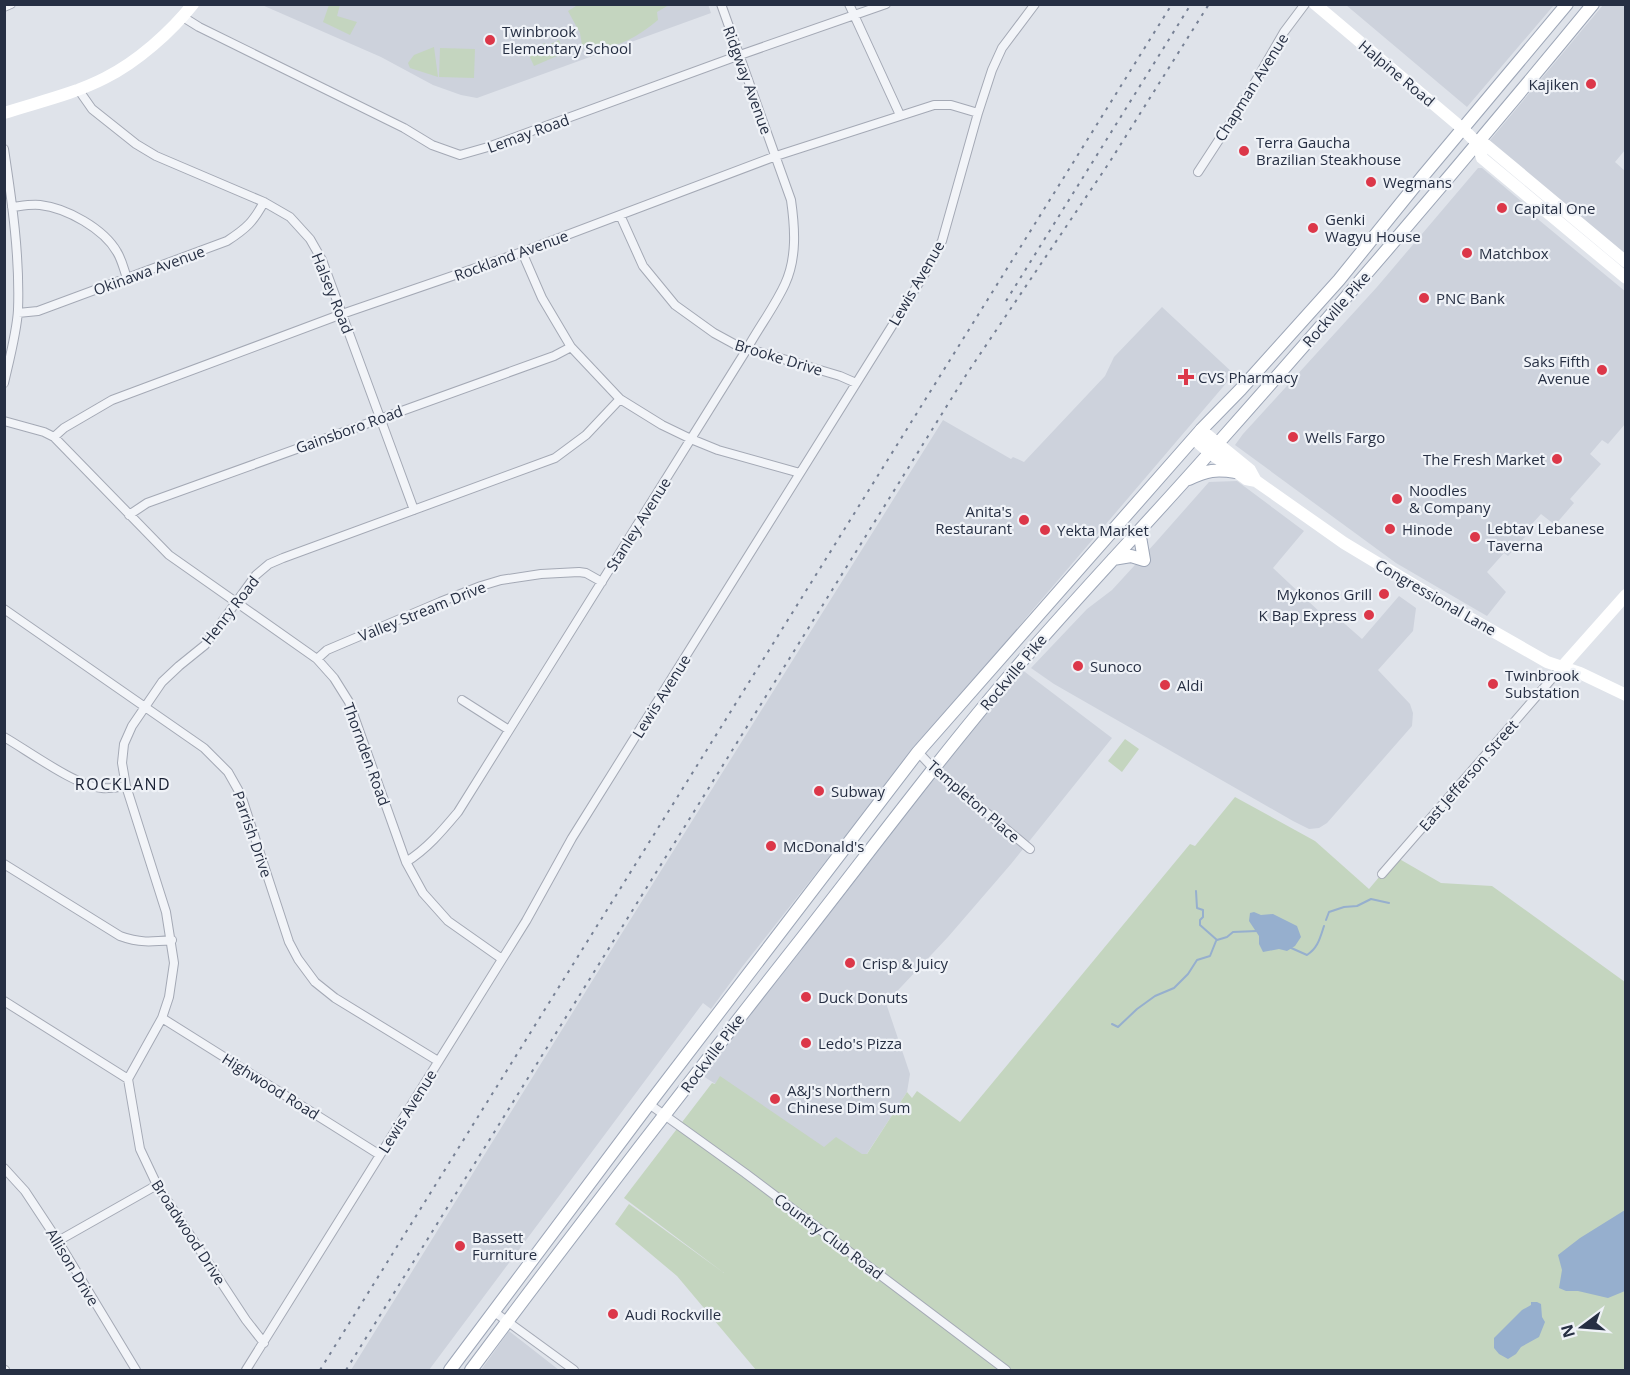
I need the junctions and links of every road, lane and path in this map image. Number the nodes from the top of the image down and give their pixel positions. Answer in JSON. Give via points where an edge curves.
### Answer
{"nodes":[{"id":1,"x":11,"y":4,"type":"edge"},
{"id":2,"x":193,"y":4,"type":"edge"},
{"id":3,"x":721,"y":4,"type":"edge"},
{"id":4,"x":849,"y":4,"type":"edge"},
{"id":5,"x":886,"y":4,"type":"edge"},
{"id":6,"x":1035,"y":4,"type":"edge"},
{"id":7,"x":1305,"y":4,"type":"edge"},
{"id":8,"x":1315,"y":4,"type":"edge"},
{"id":9,"x":1567,"y":4,"type":"edge"},
{"id":10,"x":1593,"y":4,"type":"edge"},
{"id":11,"x":4,"y":7,"type":"edge"},
{"id":12,"x":854,"y":16,"type":"junction"},
{"id":13,"x":183,"y":17,"type":"junction"},
{"id":14,"x":740,"y":55,"type":"junction"},
{"id":15,"x":78,"y":89,"type":"junction"},
{"id":16,"x":4,"y":113,"type":"edge"},
{"id":17,"x":978,"y":113,"type":"junction"},
{"id":18,"x":900,"y":115,"type":"junction"},
{"id":19,"x":1464,"y":129,"type":"junction"},
{"id":20,"x":1478,"y":144,"type":"junction"},
{"id":21,"x":4,"y":149,"type":"edge"},
{"id":22,"x":776,"y":156,"type":"junction"},
{"id":23,"x":1198,"y":172,"type":"dead end"},
{"id":24,"x":264,"y":202,"type":"junction"},
{"id":25,"x":12,"y":207,"type":"junction"},
{"id":26,"x":620,"y":215,"type":"junction"},
{"id":27,"x":522,"y":252,"type":"junction"},
{"id":28,"x":1626,"y":262,"type":"edge"},
{"id":29,"x":127,"y":278,"type":"junction"},
{"id":30,"x":1626,"y":278,"type":"edge"},
{"id":31,"x":18,"y":313,"type":"junction"},
{"id":32,"x":342,"y":314,"type":"junction"},
{"id":33,"x":571,"y":347,"type":"junction"},
{"id":34,"x":747,"y":348,"type":"junction"},
{"id":35,"x":4,"y":383,"type":"edge"},
{"id":36,"x":856,"y":383,"type":"junction"},
{"id":37,"x":620,"y":399,"type":"junction"},
{"id":38,"x":380,"y":418,"type":"junction"},
{"id":39,"x":4,"y":421,"type":"edge"},
{"id":40,"x":1197,"y":435,"type":"junction"},
{"id":41,"x":54,"y":437,"type":"junction"},
{"id":42,"x":690,"y":439,"type":"junction"},
{"id":43,"x":1214,"y":448,"type":"junction"},
{"id":44,"x":1236,"y":472,"type":"junction"},
{"id":45,"x":800,"y":473,"type":"junction"},
{"id":46,"x":1256,"y":481,"type":"junction"},
{"id":47,"x":1183,"y":482,"type":"junction"},
{"id":48,"x":414,"y":510,"type":"junction"},
{"id":49,"x":129,"y":515,"type":"junction"},
{"id":50,"x":1139,"y":531,"type":"junction"},
{"id":51,"x":1113,"y":559,"type":"junction"},
{"id":52,"x":602,"y":582,"type":"junction"},
{"id":53,"x":1626,"y":595,"type":"edge"},
{"id":54,"x":235,"y":602,"type":"junction"},
{"id":55,"x":4,"y":609,"type":"edge"},
{"id":56,"x":317,"y":659,"type":"junction"},
{"id":57,"x":1562,"y":667,"type":"junction"},
{"id":58,"x":1626,"y":695,"type":"edge"},
{"id":59,"x":462,"y":700,"type":"dead end"},
{"id":60,"x":145,"y":706,"type":"junction"},
{"id":61,"x":509,"y":730,"type":"junction"},
{"id":62,"x":4,"y":737,"type":"edge"},
{"id":63,"x":918,"y":752,"type":"junction"},
{"id":64,"x":933,"y":768,"type":"junction"},
{"id":65,"x":126,"y":786,"type":"junction"},
{"id":66,"x":1030,"y":849,"type":"dead end"},
{"id":67,"x":406,"y":862,"type":"junction"},
{"id":68,"x":4,"y":864,"type":"edge"},
{"id":69,"x":1382,"y":874,"type":"dead end"},
{"id":70,"x":171,"y":940,"type":"junction"},
{"id":71,"x":502,"y":959,"type":"junction"},
{"id":72,"x":4,"y":1001,"type":"edge"},
{"id":73,"x":162,"y":1018,"type":"junction"},
{"id":74,"x":438,"y":1061,"type":"junction"},
{"id":75,"x":128,"y":1079,"type":"junction"},
{"id":76,"x":649,"y":1104,"type":"junction"},
{"id":77,"x":665,"y":1115,"type":"junction"},
{"id":78,"x":380,"y":1155,"type":"junction"},
{"id":79,"x":4,"y":1168,"type":"edge"},
{"id":80,"x":157,"y":1185,"type":"junction"},
{"id":81,"x":573,"y":1206,"type":"junction"},
{"id":82,"x":587,"y":1217,"type":"junction"},
{"id":83,"x":58,"y":1241,"type":"junction"},
{"id":84,"x":493,"y":1311,"type":"junction"},
{"id":85,"x":507,"y":1321,"type":"junction"},
{"id":86,"x":264,"y":1343,"type":"junction"},
{"id":87,"x":136,"y":1371,"type":"edge"},
{"id":88,"x":246,"y":1371,"type":"edge"},
{"id":89,"x":450,"y":1371,"type":"edge"},
{"id":90,"x":471,"y":1371,"type":"edge"},
{"id":91,"x":574,"y":1371,"type":"edge"},
{"id":92,"x":1006,"y":1371,"type":"edge"}],
"edges":[{"from":1,"to":11,"type":"street"},
{"from":2,"to":13,"type":"main road"},
{"from":3,"to":14,"type":"street","name":"Ridgway Avenue"},
{"from":4,"to":12,"type":"street"},
{"from":5,"to":12,"type":"street","name":"Lemay Road"},
{"from":6,"to":17,"type":"street","name":"Lewis Avenue","via":[[1002,48]]},
{"from":7,"to":23,"type":"street","name":"Chapman Avenue"},
{"from":8,"to":19,"type":"main road","name":"Halpine Road"},
{"from":9,"to":19,"type":"main road","name":"Rockville Pike"},
{"from":10,"to":20,"type":"main road","name":"Rockville Pike"},
{"from":12,"to":14,"type":"street","name":"Lemay Road"},
{"from":12,"to":18,"type":"street"},
{"from":13,"to":14,"type":"street","name":"Lemay Road","via":[[432,145],[460,155]]},
{"from":13,"to":15,"type":"main road","via":[[140,55],[105,78]]},
{"from":14,"to":22,"type":"street","name":"Ridgway Avenue"},
{"from":15,"to":16,"type":"main road"},
{"from":15,"to":24,"type":"street","name":"Halsey Road","via":[[92,109],[136,144]]},
{"from":17,"to":18,"type":"street","name":"Rockland Avenue","via":[[951,105],[934,105]]},
{"from":17,"to":36,"type":"street","name":"Lewis Avenue","via":[[942,241]]},
{"from":18,"to":22,"type":"street","name":"Rockland Avenue"},
{"from":19,"to":20,"type":"main road","name":"Halpine Road"},
{"from":19,"to":40,"type":"main road","name":"Rockville Pike","via":[[1339,280]]},
{"from":20,"to":28,"type":"main road","name":"Halpine Road","via":[[1486,145]]},
{"from":20,"to":30,"type":"main road","name":"Halpine Road","via":[[1482,158]]},
{"from":20,"to":43,"type":"main road","name":"Rockville Pike"},
{"from":21,"to":25,"type":"street"},
{"from":22,"to":26,"type":"street","name":"Rockland Avenue"},
{"from":22,"to":34,"type":"street","name":"Stanley Avenue","via":[[791,200],[795,224],[793,252],[786,282]]},
{"from":24,"to":29,"type":"street","name":"Okinawa Avenue","via":[[245,229],[227,241]]},
{"from":24,"to":32,"type":"street","name":"Halsey Road","via":[[290,217],[310,239]]},
{"from":25,"to":29,"type":"street","via":[[39,205],[62,210],[98,231],[118,253]]},
{"from":25,"to":31,"type":"street"},
{"from":26,"to":27,"type":"street","name":"Rockland Avenue"},
{"from":26,"to":34,"type":"street","name":"Brooke Drive","via":[[643,266],[675,305],[714,333]]},
{"from":27,"to":32,"type":"street","name":"Rockland Avenue"},
{"from":27,"to":33,"type":"street","via":[[542,298]]},
{"from":29,"to":31,"type":"street","name":"Okinawa Avenue","via":[[38,311]]},
{"from":31,"to":35,"type":"street"},
{"from":32,"to":38,"type":"street","name":"Halsey Road"},
{"from":32,"to":41,"type":"street","name":"Rockland Avenue","via":[[112,400]]},
{"from":33,"to":37,"type":"street"},
{"from":33,"to":38,"type":"street","name":"Gainsboro Road"},
{"from":34,"to":36,"type":"street","name":"Brooke Drive"},
{"from":34,"to":42,"type":"street","name":"Stanley Avenue"},
{"from":36,"to":45,"type":"street","name":"Lewis Avenue"},
{"from":37,"to":42,"type":"street"},
{"from":37,"to":48,"type":"street","name":"Henry Road","via":[[586,435],[555,458]]},
{"from":38,"to":48,"type":"street","name":"Halsey Road"},
{"from":38,"to":49,"type":"street","name":"Gainsboro Road","via":[[147,503]]},
{"from":39,"to":41,"type":"street","name":"Thornden Road"},
{"from":40,"to":43,"type":"main road","name":"Congressional Lane"},
{"from":40,"to":63,"type":"main road","name":"Rockville Pike"},
{"from":41,"to":49,"type":"street","name":"Thornden Road"},
{"from":42,"to":45,"type":"street"},
{"from":42,"to":52,"type":"street","name":"Stanley Avenue"},
{"from":43,"to":44,"type":"main road","name":"Congressional Lane"},
{"from":43,"to":46,"type":"main road","name":"Congressional Lane","via":[[1250,470]]},
{"from":43,"to":47,"type":"main road","name":"Rockville Pike"},
{"from":44,"to":46,"type":"main road","name":"Congressional Lane"},
{"from":44,"to":47,"type":"main road","via":[[1212,470]]},
{"from":45,"to":71,"type":"street","name":"Lewis Avenue","via":[[572,838]]},
{"from":46,"to":57,"type":"main road","name":"Congressional Lane","via":[[1344,543],[1547,662]]},
{"from":47,"to":50,"type":"main road","name":"Rockville Pike"},
{"from":48,"to":54,"type":"street","name":"Henry Road","via":[[269,564]]},
{"from":49,"to":54,"type":"street","name":"Thornden Road","via":[[169,555]]},
{"from":50,"to":51,"type":"main road","name":"Rockville Pike"},
{"from":50,"to":51,"type":"main road","via":[[1144,560],[1131,556]]},
{"from":51,"to":64,"type":"main road","name":"Rockville Pike"},
{"from":52,"to":56,"type":"street","name":"Valley Stream Drive","via":[[579,572],[501,580],[327,650]]},
{"from":52,"to":61,"type":"street","name":"Stanley Avenue"},
{"from":53,"to":57,"type":"main road","name":"East Jefferson Street"},
{"from":54,"to":56,"type":"street","name":"Thornden Road"},
{"from":54,"to":60,"type":"street","name":"Henry Road","via":[[205,645],[162,682]]},
{"from":55,"to":60,"type":"street","name":"Parrish Drive"},
{"from":56,"to":67,"type":"street","name":"Thornden Road","via":[[349,702]]},
{"from":57,"to":58,"type":"main road","name":"Congressional Lane"},
{"from":57,"to":69,"type":"street","name":"East Jefferson Street"},
{"from":59,"to":61,"type":"street"},
{"from":60,"to":65,"type":"street","name":"Henry Road","via":[[124,744]]},
{"from":60,"to":74,"type":"street","name":"Parrish Drive","via":[[204,748],[228,772],[241,795],[289,942],[315,982]]},
{"from":61,"to":67,"type":"street","name":"Stanley Avenue","via":[[458,812],[421,853]]},
{"from":62,"to":65,"type":"street","via":[[87,785],[102,789]]},
{"from":63,"to":64,"type":"street","name":"Templeton Place"},
{"from":63,"to":76,"type":"main road","name":"Rockville Pike"},
{"from":64,"to":66,"type":"street","name":"Templeton Place"},
{"from":64,"to":77,"type":"main road","name":"Rockville Pike"},
{"from":65,"to":70,"type":"street","name":"Henry Road","via":[[166,912]]},
{"from":67,"to":71,"type":"street","name":"Thornden Road","via":[[423,893],[448,921]]},
{"from":68,"to":70,"type":"street","via":[[120,936],[146,943]]},
{"from":70,"to":73,"type":"street","name":"Henry Road","via":[[173,975]]},
{"from":71,"to":74,"type":"street","name":"Lewis Avenue"},
{"from":72,"to":75,"type":"street"},
{"from":73,"to":75,"type":"street","name":"Henry Road"},
{"from":73,"to":78,"type":"street","name":"Highwood Road"},
{"from":74,"to":78,"type":"street","name":"Lewis Avenue"},
{"from":75,"to":80,"type":"street","name":"Broadwood Drive","via":[[140,1149]]},
{"from":76,"to":77,"type":"street","name":"Country Club Road"},
{"from":76,"to":81,"type":"main road","name":"Rockville Pike"},
{"from":77,"to":82,"type":"main road","name":"Rockville Pike"},
{"from":77,"to":92,"type":"street","name":"Country Club Road"},
{"from":78,"to":86,"type":"street","name":"Lewis Avenue"},
{"from":79,"to":83,"type":"street","name":"Allison Drive","via":[[25,1191]]},
{"from":80,"to":83,"type":"street"},
{"from":80,"to":86,"type":"street","name":"Broadwood Drive"},
{"from":81,"to":82,"type":"main road"},
{"from":81,"to":84,"type":"main road","name":"Rockville Pike"},
{"from":82,"to":85,"type":"main road","name":"Rockville Pike"},
{"from":83,"to":87,"type":"street","name":"Allison Drive"},
{"from":84,"to":85,"type":"street"},
{"from":84,"to":89,"type":"main road","name":"Rockville Pike"},
{"from":85,"to":90,"type":"main road","name":"Rockville Pike"},
{"from":85,"to":91,"type":"street"},
{"from":86,"to":88,"type":"street","name":"Lewis Avenue"}]}
